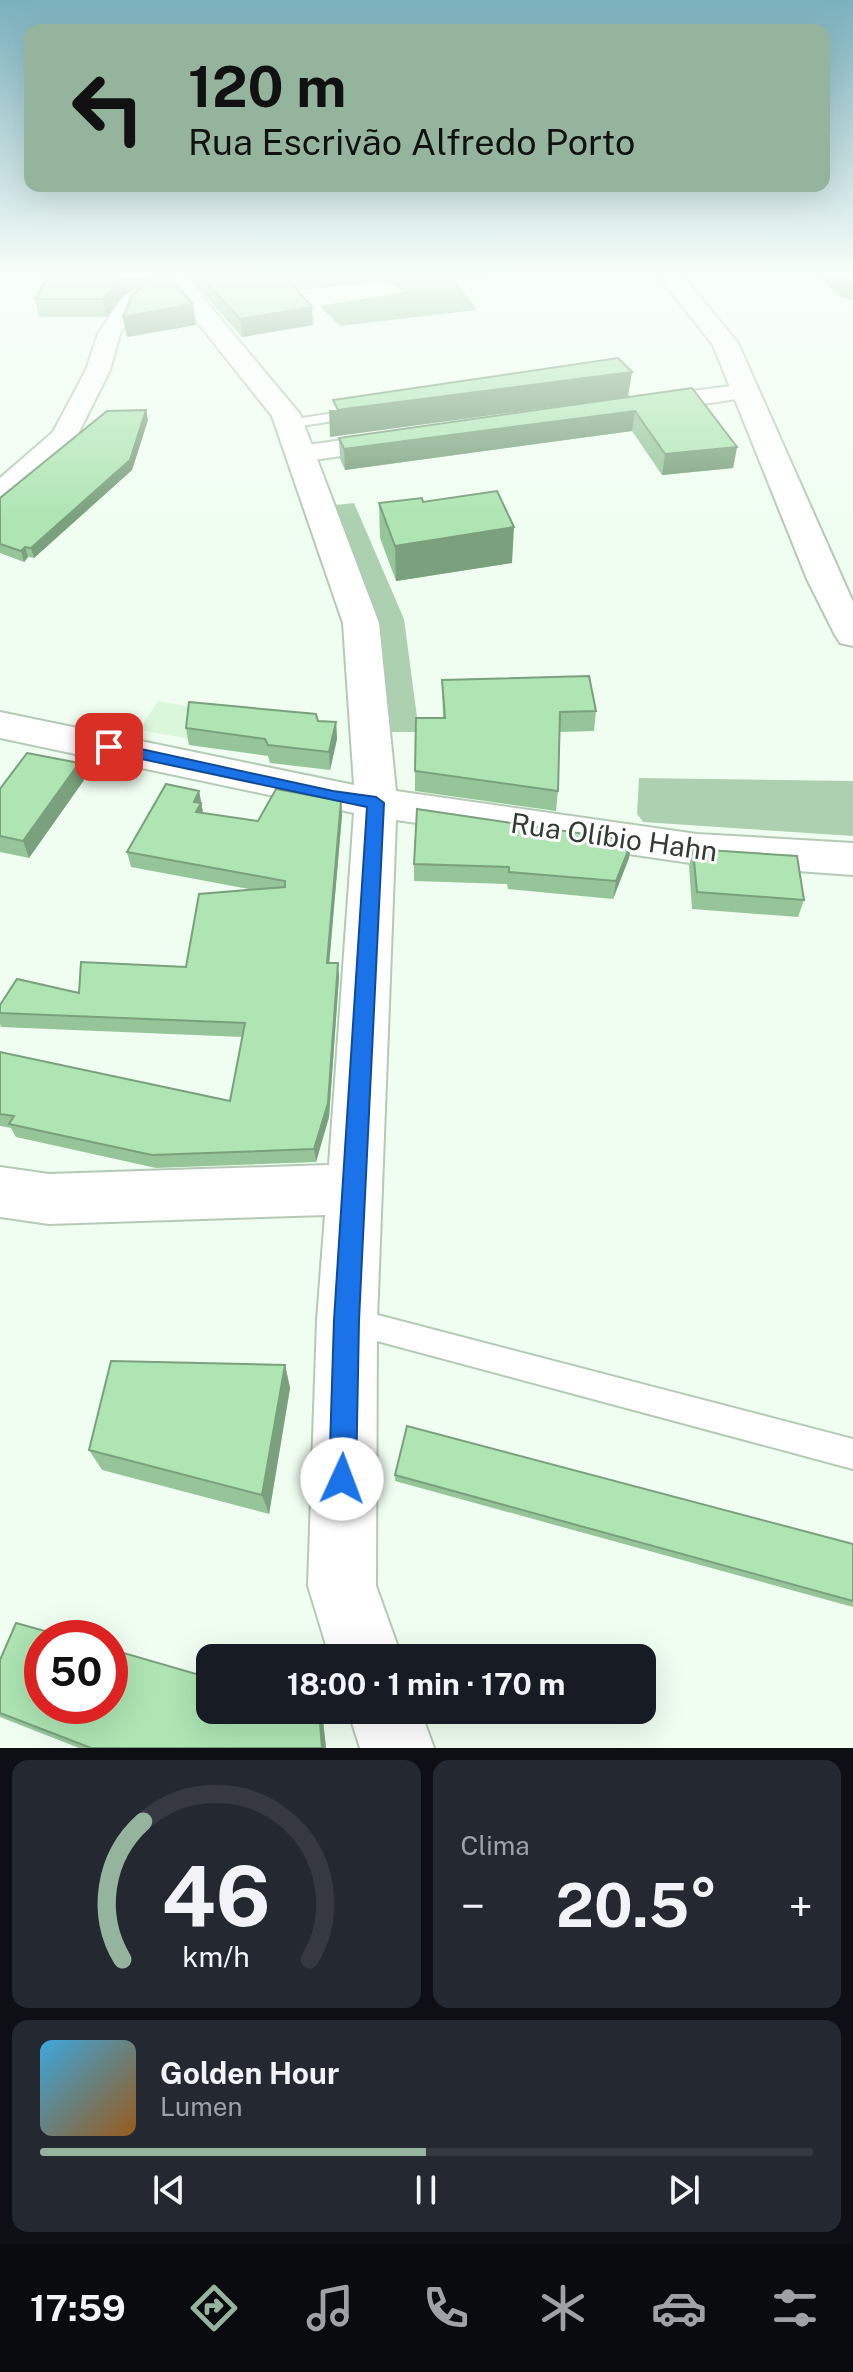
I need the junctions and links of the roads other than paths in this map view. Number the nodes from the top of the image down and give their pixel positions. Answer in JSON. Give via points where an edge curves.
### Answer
{"nodes":[{"id":1,"x":102,"y":356,"type":"edge"},
{"id":2,"x":238,"y":356,"type":"edge"},
{"id":3,"x":731,"y":356,"type":"edge"},
{"id":4,"x":746,"y":391,"type":"junction"},
{"id":5,"x":623,"y":408,"type":"edge"},
{"id":6,"x":364,"y":413,"type":"edge"},
{"id":7,"x":423,"y":436,"type":"edge"},
{"id":8,"x":294,"y":439,"type":"junction"},
{"id":9,"x":0,"y":493,"type":"edge"},
{"id":10,"x":853,"y":635,"type":"edge"},
{"id":11,"x":0,"y":725,"type":"edge"},
{"id":12,"x":376,"y":803,"type":"junction"},
{"id":13,"x":853,"y":859,"type":"edge"},
{"id":14,"x":356,"y":1189,"type":"junction"},
{"id":15,"x":0,"y":1192,"type":"edge"},
{"id":16,"x":347,"y":1320,"type":"junction"},
{"id":17,"x":853,"y":1454,"type":"edge"},
{"id":18,"x":361,"y":1644,"type":"edge"},
{"id":19,"x":389,"y":1724,"type":"edge"},
{"id":20,"x":397,"y":1748,"type":"edge"}],
"edges":[{"from":1,"to":9,"type":"street","via":[[64,436]]},
{"from":2,"to":8,"type":"main road","via":[[286,414]]},
{"from":3,"to":4,"type":"main road"},
{"from":4,"to":5,"type":"street"},
{"from":4,"to":10,"type":"main road","via":[[824,579]]},
{"from":6,"to":8,"type":"lane"},
{"from":7,"to":8,"type":"street"},
{"from":8,"to":12,"type":"main road","via":[[361,623]]},
{"from":11,"to":12,"type":"main road","name":"Rua Olíbio Hahn"},
{"from":12,"to":13,"type":"main road","name":"Rua Olíbio Hahn","via":[[697,849]]},
{"from":12,"to":14,"type":"main road"},
{"from":14,"to":15,"type":"main road","via":[[49,1199]]},
{"from":14,"to":16,"type":"main road"},
{"from":16,"to":17,"type":"lane"},
{"from":16,"to":18,"type":"main road","via":[[342,1586]]},
{"from":19,"to":20,"type":"main road"}]}
